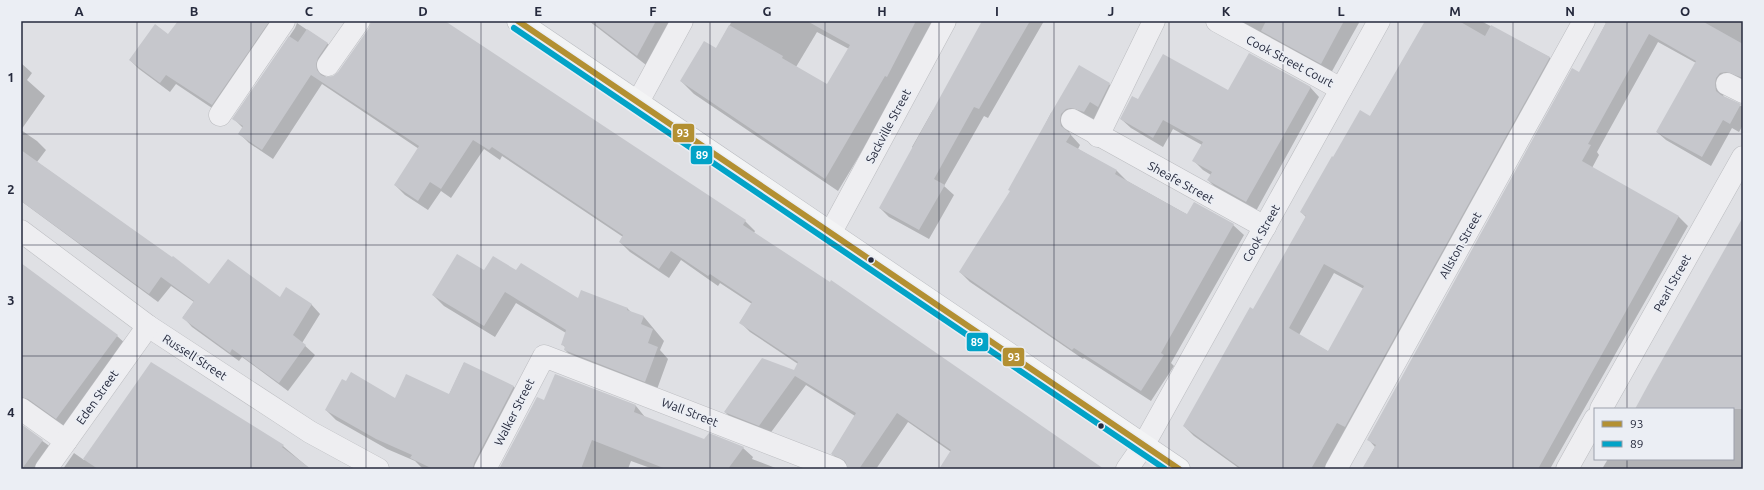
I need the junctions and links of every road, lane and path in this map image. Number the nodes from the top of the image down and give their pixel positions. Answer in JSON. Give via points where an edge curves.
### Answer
{"nodes":[{"id":1,"x":284,"y":21,"type":"edge"},
{"id":2,"x":358,"y":21,"type":"edge"},
{"id":3,"x":518,"y":21,"type":"edge"},
{"id":4,"x":682,"y":21,"type":"edge"},
{"id":5,"x":945,"y":21,"type":"edge"},
{"id":6,"x":1154,"y":21,"type":"edge"},
{"id":7,"x":1216,"y":21,"type":"edge"},
{"id":8,"x":1379,"y":21,"type":"edge"},
{"id":9,"x":1584,"y":21,"type":"edge"},
{"id":10,"x":328,"y":65,"type":"dead end"},
{"id":11,"x":1342,"y":89,"type":"junction"},
{"id":12,"x":638,"y":102,"type":"junction"},
{"id":13,"x":220,"y":115,"type":"dead end"},
{"id":14,"x":1072,"y":120,"type":"dead end"},
{"id":15,"x":1098,"y":136,"type":"junction"},
{"id":16,"x":1743,"y":157,"type":"edge"},
{"id":17,"x":1265,"y":227,"type":"junction"},
{"id":18,"x":21,"y":231,"type":"edge"},
{"id":19,"x":831,"y":232,"type":"junction"},
{"id":20,"x":148,"y":326,"type":"junction"},
{"id":21,"x":544,"y":356,"type":"joint"},
{"id":22,"x":1602,"y":408,"type":"edge"},
{"id":23,"x":21,"y":409,"type":"edge"},
{"id":24,"x":1594,"y":421,"type":"edge"},
{"id":25,"x":66,"y":441,"type":"junction"},
{"id":26,"x":1143,"y":446,"type":"junction"},
{"id":27,"x":370,"y":467,"type":"edge"},
{"id":28,"x":46,"y":469,"type":"edge"},
{"id":29,"x":485,"y":469,"type":"edge"},
{"id":30,"x":836,"y":469,"type":"edge"},
{"id":31,"x":1128,"y":469,"type":"edge"},
{"id":32,"x":1179,"y":469,"type":"edge"},
{"id":33,"x":1336,"y":469,"type":"edge"},
{"id":34,"x":1567,"y":469,"type":"edge"}],
"edges":[{"from":1,"to":13,"type":"street"},
{"from":2,"to":10,"type":"street"},
{"from":3,"to":12,"type":"main road"},
{"from":4,"to":12,"type":"street"},
{"from":5,"to":19,"type":"street","name":"Sackville Street"},
{"from":6,"to":15,"type":"street"},
{"from":7,"to":11,"type":"street","name":"Cook Street Court"},
{"from":8,"to":11,"type":"street","name":"Cook Street"},
{"from":9,"to":33,"type":"street","name":"Allston Street"},
{"from":11,"to":17,"type":"street","name":"Cook Street"},
{"from":12,"to":19,"type":"main road"},
{"from":14,"to":15,"type":"street","name":"Sheafe Street"},
{"from":15,"to":17,"type":"street","name":"Sheafe Street"},
{"from":16,"to":22,"type":"street","name":"Pearl Street"},
{"from":17,"to":26,"type":"street","name":"Cook Street"},
{"from":18,"to":20,"type":"street","name":"Russell Street"},
{"from":19,"to":26,"type":"main road"},
{"from":20,"to":25,"type":"street","name":"Eden Street"},
{"from":20,"to":27,"type":"street","name":"Russell Street","via":[[310,432]]},
{"from":21,"to":29,"type":"street","name":"Walker Street"},
{"from":21,"to":30,"type":"street","name":"Wall Street"},
{"from":23,"to":25,"type":"street"},
{"from":24,"to":34,"type":"street"},
{"from":25,"to":28,"type":"street","name":"Eden Street"},
{"from":26,"to":31,"type":"street","name":"Cook Street"},
{"from":26,"to":32,"type":"main road"}]}
